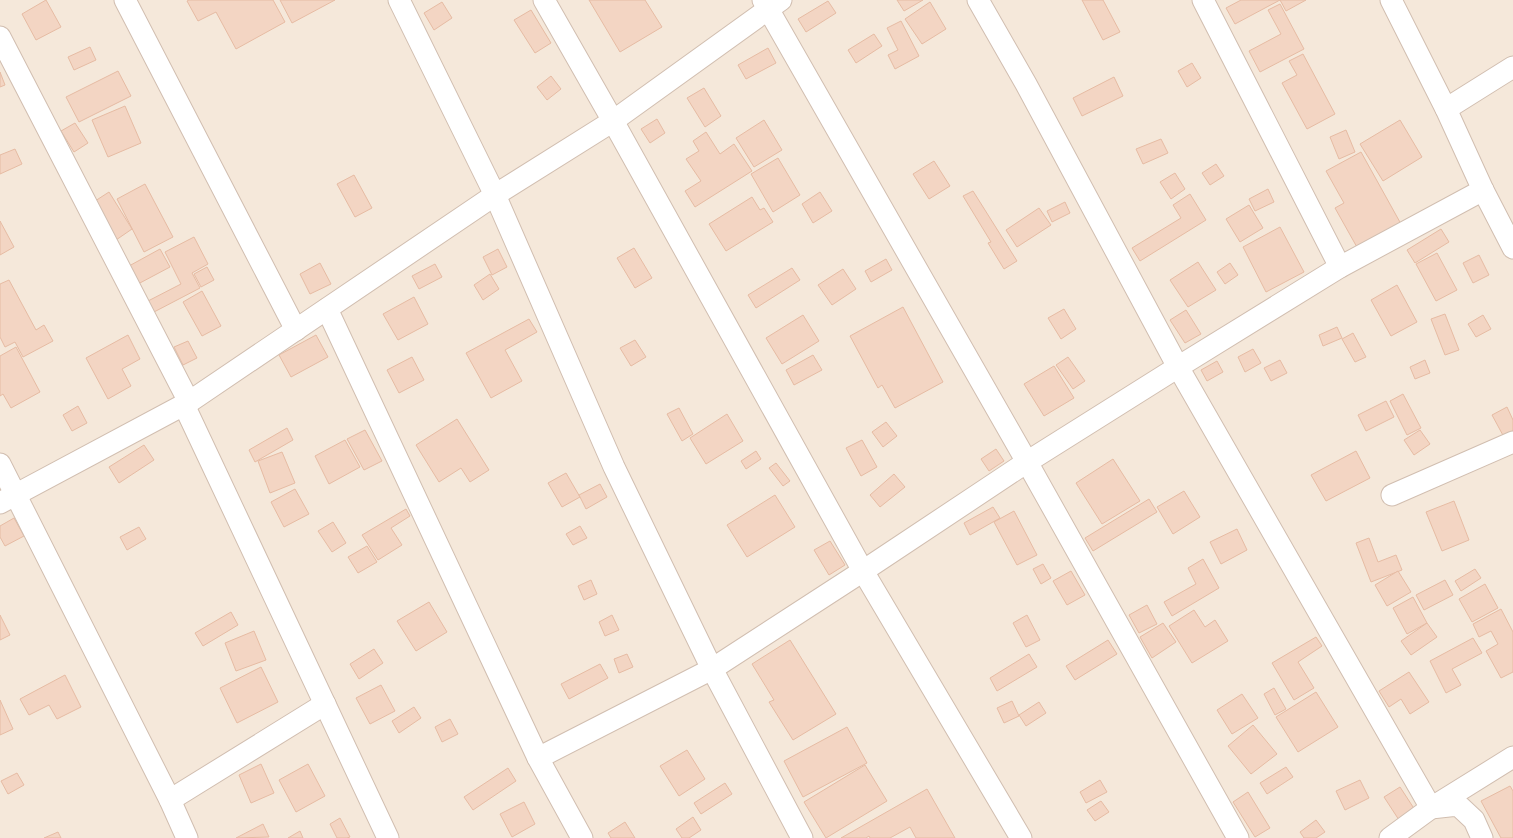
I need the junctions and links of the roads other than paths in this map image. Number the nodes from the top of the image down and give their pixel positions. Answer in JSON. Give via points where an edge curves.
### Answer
{"nodes":[{"id":1,"x":125,"y":0,"type":"edge"},
{"id":2,"x":399,"y":0,"type":"edge"},
{"id":3,"x":544,"y":0,"type":"edge"},
{"id":4,"x":978,"y":0,"type":"edge"},
{"id":5,"x":1203,"y":0,"type":"edge"},
{"id":6,"x":1391,"y":0,"type":"edge"},
{"id":7,"x":771,"y":3,"type":"edge"},
{"id":8,"x":0,"y":37,"type":"edge"},
{"id":9,"x":1513,"y":67,"type":"edge"},
{"id":10,"x":1446,"y":109,"type":"junction"},
{"id":11,"x":613,"y":121,"type":"junction"},
{"id":12,"x":1483,"y":190,"type":"junction"},
{"id":13,"x":495,"y":195,"type":"junction"},
{"id":14,"x":1513,"y":248,"type":"edge"},
{"id":15,"x":1340,"y":267,"type":"junction"},
{"id":16,"x":327,"y":309,"type":"junction"},
{"id":17,"x":296,"y":330,"type":"junction"},
{"id":18,"x":1178,"y":367,"type":"junction"},
{"id":19,"x":186,"y":403,"type":"junction"},
{"id":20,"x":1513,"y":442,"type":"edge"},
{"id":21,"x":1027,"y":462,"type":"junction"},
{"id":22,"x":0,"y":464,"type":"edge"},
{"id":23,"x":1392,"y":495,"type":"dead end"},
{"id":24,"x":8,"y":499,"type":"edge"},
{"id":25,"x":863,"y":571,"type":"junction"},
{"id":26,"x":712,"y":669,"type":"junction"},
{"id":27,"x":325,"y":704,"type":"junction"},
{"id":28,"x":1513,"y":757,"type":"edge"},
{"id":29,"x":538,"y":758,"type":"junction"},
{"id":30,"x":170,"y":800,"type":"junction"},
{"id":31,"x":1431,"y":808,"type":"junction"},
{"id":32,"x":187,"y":838,"type":"edge"},
{"id":33,"x":388,"y":838,"type":"edge"},
{"id":34,"x":582,"y":838,"type":"edge"},
{"id":35,"x":802,"y":838,"type":"edge"},
{"id":36,"x":1021,"y":838,"type":"edge"},
{"id":37,"x":1238,"y":838,"type":"edge"},
{"id":38,"x":1390,"y":838,"type":"edge"},
{"id":39,"x":1482,"y":838,"type":"edge"}],
"edges":[{"from":1,"to":17,"type":"street"},
{"from":2,"to":13,"type":"street"},
{"from":3,"to":11,"type":"street"},
{"from":4,"to":18,"type":"street"},
{"from":5,"to":15,"type":"street"},
{"from":6,"to":10,"type":"street"},
{"from":7,"to":11,"type":"street"},
{"from":7,"to":21,"type":"street"},
{"from":8,"to":19,"type":"street"},
{"from":9,"to":10,"type":"street"},
{"from":10,"to":12,"type":"street"},
{"from":11,"to":13,"type":"street"},
{"from":11,"to":25,"type":"street"},
{"from":12,"to":14,"type":"street"},
{"from":12,"to":15,"type":"street"},
{"from":13,"to":16,"type":"street"},
{"from":13,"to":26,"type":"street","via":[[614,467]]},
{"from":15,"to":18,"type":"street"},
{"from":16,"to":17,"type":"street"},
{"from":16,"to":29,"type":"street"},
{"from":17,"to":19,"type":"street"},
{"from":18,"to":21,"type":"street"},
{"from":18,"to":31,"type":"street"},
{"from":19,"to":24,"type":"street"},
{"from":19,"to":27,"type":"street"},
{"from":20,"to":23,"type":"street"},
{"from":21,"to":25,"type":"street"},
{"from":21,"to":37,"type":"street"},
{"from":22,"to":24,"type":"street"},
{"from":24,"to":30,"type":"street"},
{"from":25,"to":26,"type":"street"},
{"from":25,"to":36,"type":"street"},
{"from":26,"to":29,"type":"street"},
{"from":26,"to":35,"type":"street"},
{"from":27,"to":30,"type":"street"},
{"from":27,"to":33,"type":"street"},
{"from":28,"to":31,"type":"street"},
{"from":29,"to":34,"type":"street"},
{"from":30,"to":32,"type":"street"},
{"from":31,"to":38,"type":"street"},
{"from":31,"to":39,"type":"street","via":[[1458,805],[1474,820]]}]}
